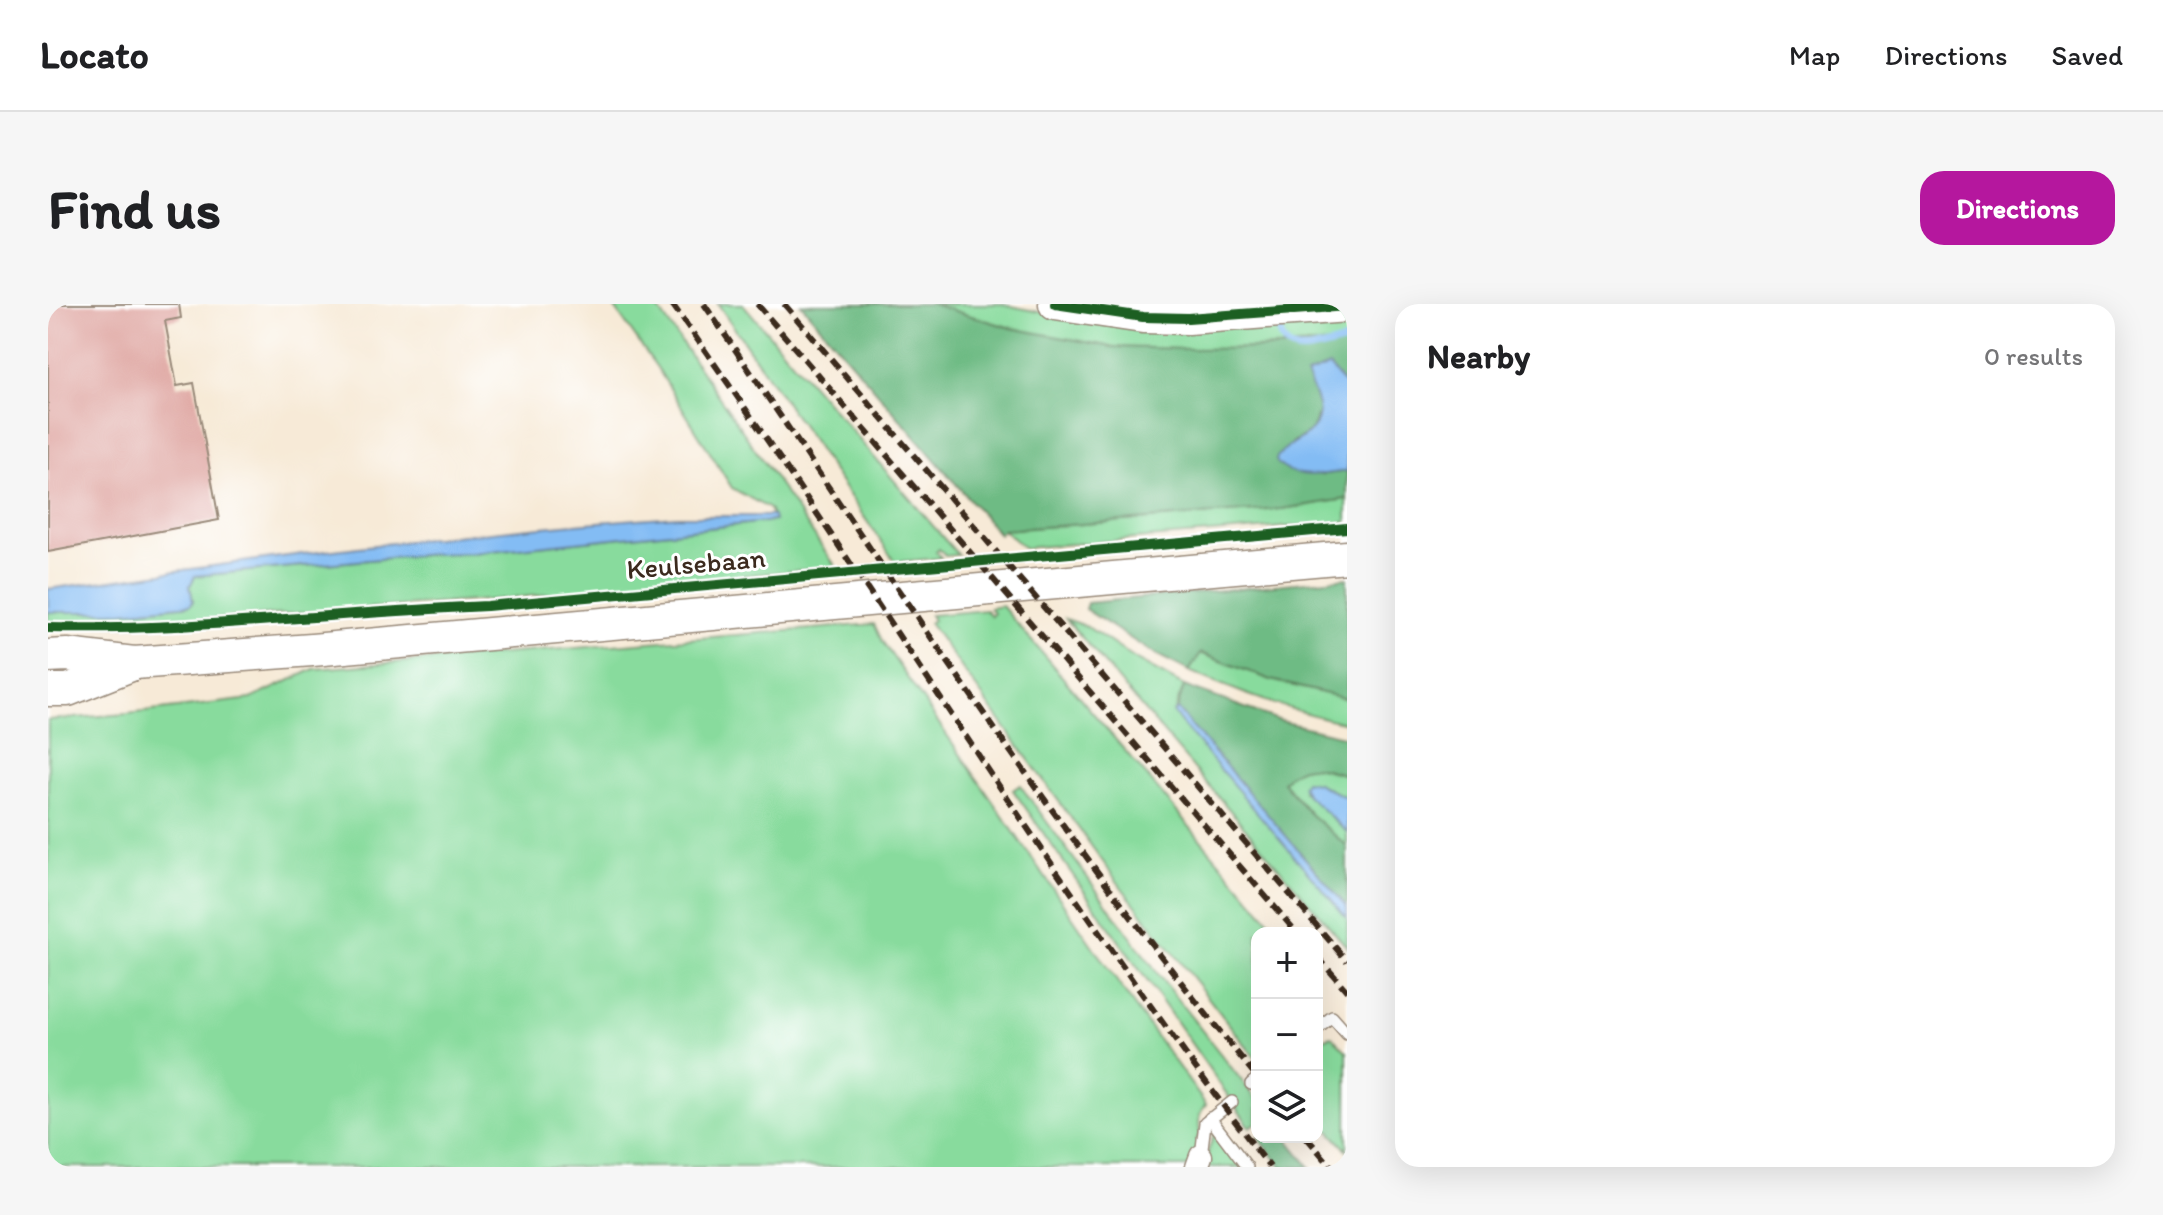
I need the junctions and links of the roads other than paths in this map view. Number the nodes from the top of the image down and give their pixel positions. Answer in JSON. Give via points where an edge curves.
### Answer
{"nodes":[{"id":1,"x":1055,"y":304,"type":"edge"},
{"id":2,"x":1347,"y":306,"type":"edge"},
{"id":3,"x":1347,"y":557,"type":"edge"},
{"id":4,"x":48,"y":656,"type":"edge"},
{"id":5,"x":134,"y":663,"type":"junction"},
{"id":6,"x":48,"y":690,"type":"edge"},
{"id":7,"x":1323,"y":1024,"type":"edge"},
{"id":8,"x":1347,"y":1034,"type":"edge"},
{"id":9,"x":1232,"y":1102,"type":"dead end"},
{"id":10,"x":1210,"y":1118,"type":"junction"},
{"id":11,"x":1199,"y":1162,"type":"edge"},
{"id":12,"x":1247,"y":1167,"type":"edge"}],
"edges":[{"from":1,"to":2,"type":"main road","via":[[1188,318]]},
{"from":3,"to":5,"type":"main road","name":"Keulsebaan"},
{"from":4,"to":5,"type":"main road","name":"Keulsebaan"},
{"from":5,"to":6,"type":"main road","name":"Keulsebaan","via":[[68,690]]},
{"from":7,"to":8,"type":"lane","via":[[1332,1017]]},
{"from":9,"to":10,"type":"lane"},
{"from":10,"to":11,"type":"lane","via":[[1203,1126]]},
{"from":10,"to":12,"type":"lane"}]}
